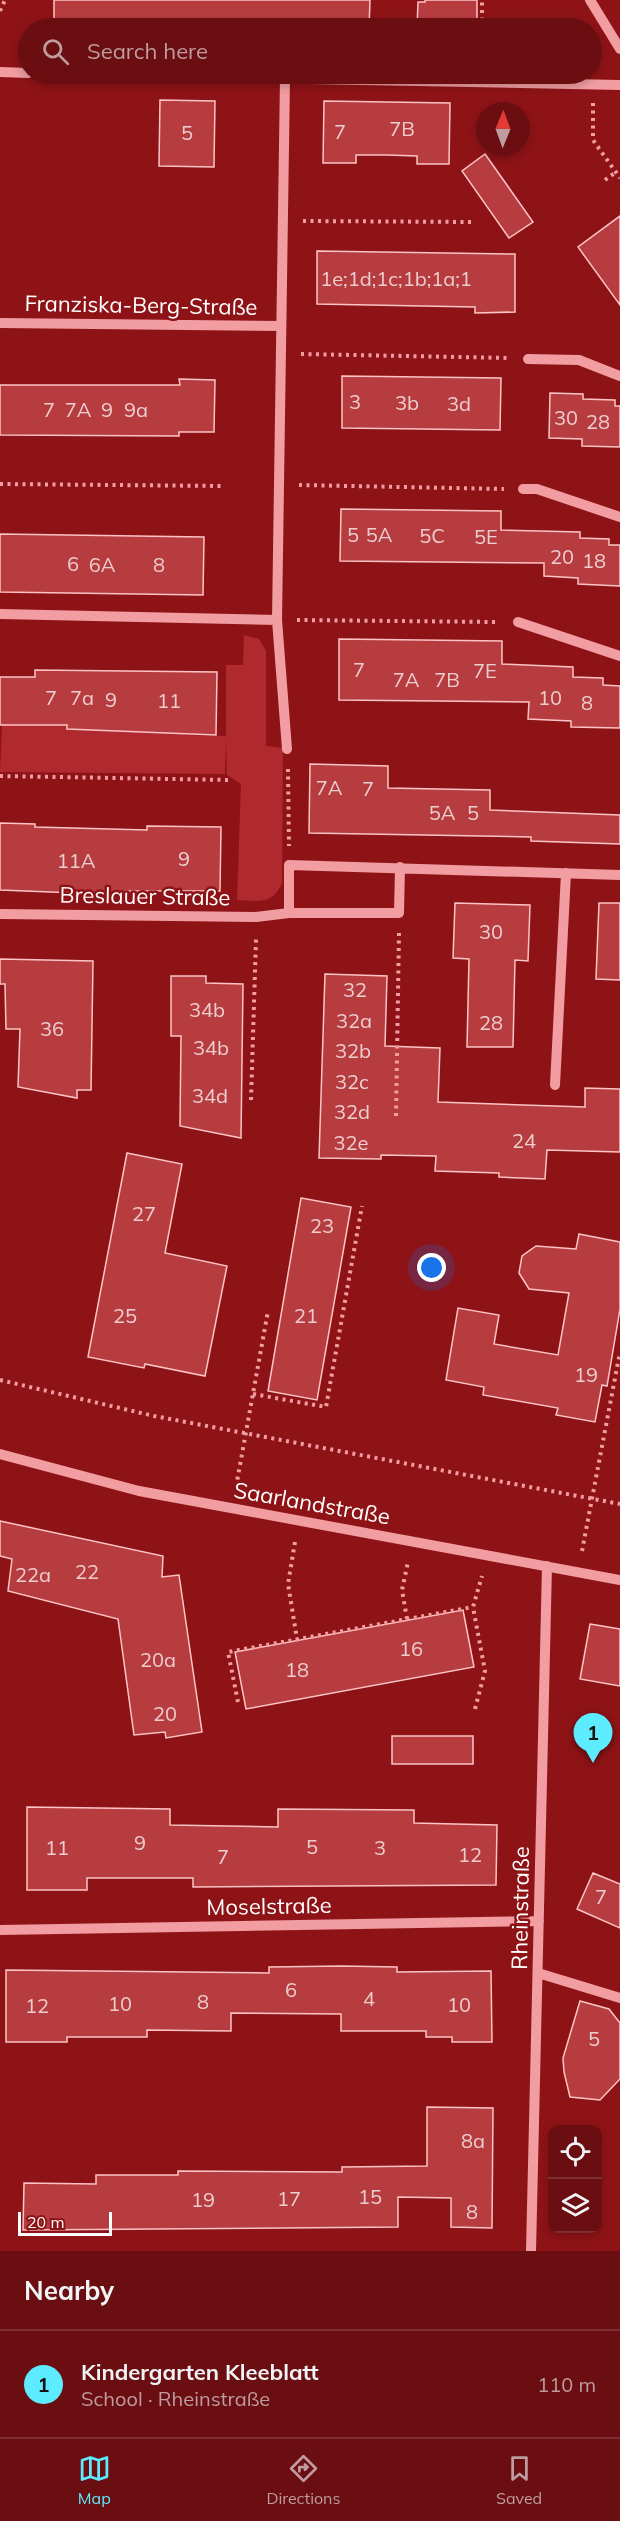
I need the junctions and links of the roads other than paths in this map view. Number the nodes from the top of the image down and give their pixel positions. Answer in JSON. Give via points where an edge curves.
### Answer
{"nodes":[{"id":1,"x":590,"y":0,"type":"edge"},
{"id":2,"x":601,"y":18,"type":"edge"},
{"id":3,"x":602,"y":19,"type":"edge"},
{"id":4,"x":620,"y":48,"type":"edge"},
{"id":5,"x":0,"y":72,"type":"edge"},
{"id":6,"x":18,"y":73,"type":"edge"},
{"id":7,"x":285,"y":84,"type":"edge"},
{"id":8,"x":538,"y":84,"type":"edge"},
{"id":9,"x":620,"y":85,"type":"edge"},
{"id":10,"x":0,"y":323,"type":"edge"},
{"id":11,"x":281,"y":326,"type":"junction"},
{"id":12,"x":528,"y":359,"type":"road end"},
{"id":13,"x":620,"y":376,"type":"edge"},
{"id":14,"x":523,"y":489,"type":"road end"},
{"id":15,"x":620,"y":517,"type":"edge"},
{"id":16,"x":0,"y":614,"type":"edge"},
{"id":17,"x":277,"y":620,"type":"junction"},
{"id":18,"x":518,"y":622,"type":"road end"},
{"id":19,"x":620,"y":656,"type":"edge"},
{"id":20,"x":287,"y":749,"type":"road end"},
{"id":21,"x":400,"y":867,"type":"junction"},
{"id":22,"x":566,"y":873,"type":"junction"},
{"id":23,"x":620,"y":875,"type":"edge"},
{"id":24,"x":289,"y":913,"type":"junction"},
{"id":25,"x":0,"y":914,"type":"edge"},
{"id":26,"x":555,"y":1086,"type":"dead end"},
{"id":27,"x":0,"y":1454,"type":"edge"},
{"id":28,"x":547,"y":1566,"type":"junction"},
{"id":29,"x":620,"y":1580,"type":"edge"},
{"id":30,"x":539,"y":1921,"type":"junction"},
{"id":31,"x":0,"y":1930,"type":"edge"},
{"id":32,"x":538,"y":1973,"type":"junction"},
{"id":33,"x":620,"y":1998,"type":"edge"},
{"id":34,"x":531,"y":2251,"type":"edge"}],
"edges":[{"from":1,"to":2,"type":"street"},
{"from":3,"to":4,"type":"street"},
{"from":5,"to":6,"type":"street"},
{"from":7,"to":11,"type":"street"},
{"from":8,"to":9,"type":"street"},
{"from":10,"to":11,"type":"street","name":"Franziska-Berg-Straße"},
{"from":11,"to":17,"type":"street"},
{"from":12,"to":13,"type":"street","via":[[579,360]]},
{"from":14,"to":15,"type":"street","via":[[537,489]]},
{"from":16,"to":17,"type":"street"},
{"from":17,"to":20,"type":"street"},
{"from":18,"to":19,"type":"street"},
{"from":21,"to":22,"type":"street"},
{"from":21,"to":24,"type":"street","name":"Breslauer Straße","via":[[399,913]]},
{"from":21,"to":24,"type":"street","via":[[289,865]]},
{"from":22,"to":23,"type":"street"},
{"from":22,"to":26,"type":"street"},
{"from":24,"to":25,"type":"street","name":"Breslauer Straße","via":[[256,917]]},
{"from":27,"to":28,"type":"street","name":"Saarlandstraße","via":[[139,1491]]},
{"from":28,"to":29,"type":"street","name":"Saarlandstraße"},
{"from":28,"to":30,"type":"street","name":"Rheinstraße"},
{"from":30,"to":31,"type":"street","name":"Moselstraße"},
{"from":30,"to":32,"type":"street","name":"Rheinstraße"},
{"from":32,"to":33,"type":"street"},
{"from":32,"to":34,"type":"street","name":"Rheinstraße"}]}
